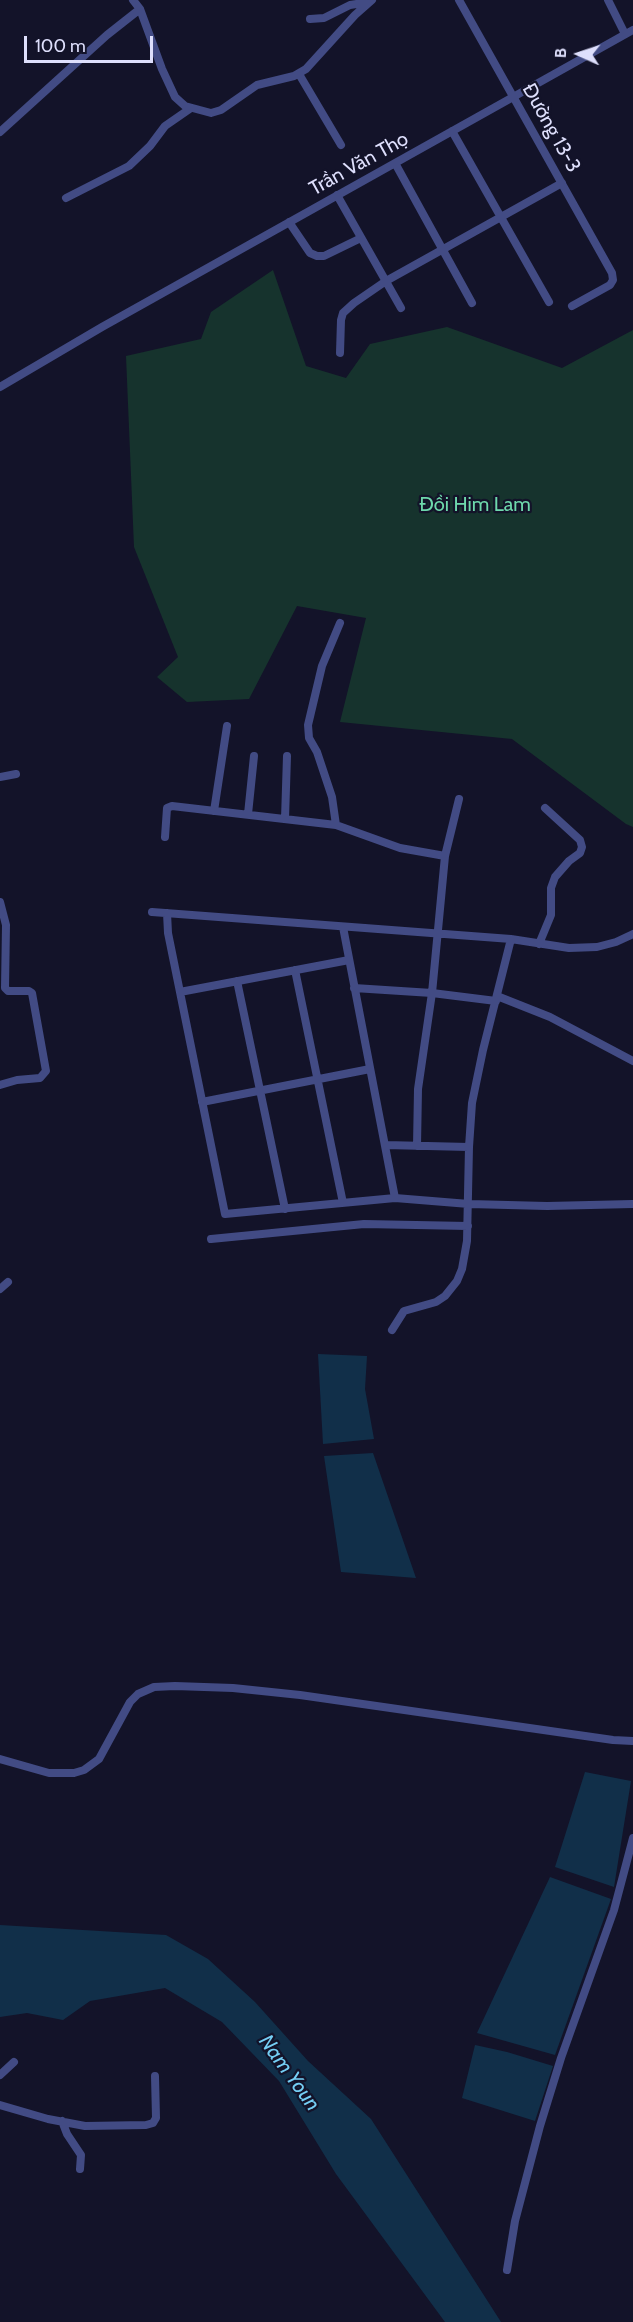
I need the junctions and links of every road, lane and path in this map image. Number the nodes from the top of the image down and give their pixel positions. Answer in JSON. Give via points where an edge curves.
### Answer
{"nodes":[{"id":1,"x":133,"y":0,"type":"edge"},
{"id":2,"x":459,"y":0,"type":"edge"},
{"id":3,"x":608,"y":0,"type":"edge"},
{"id":4,"x":371,"y":1,"type":"edge"},
{"id":5,"x":140,"y":9,"type":"junction"},
{"id":6,"x":310,"y":19,"type":"dead end"},
{"id":7,"x":629,"y":32,"type":"edge"},
{"id":8,"x":299,"y":74,"type":"junction"},
{"id":9,"x":514,"y":96,"type":"junction"},
{"id":10,"x":191,"y":108,"type":"junction"},
{"id":11,"x":452,"y":131,"type":"junction"},
{"id":12,"x":0,"y":132,"type":"edge"},
{"id":13,"x":341,"y":145,"type":"dead end"},
{"id":14,"x":395,"y":163,"type":"junction"},
{"id":15,"x":562,"y":183,"type":"junction"},
{"id":16,"x":337,"y":195,"type":"junction"},
{"id":17,"x":66,"y":198,"type":"dead end"},
{"id":18,"x":501,"y":217,"type":"junction"},
{"id":19,"x":289,"y":222,"type":"junction"},
{"id":20,"x":362,"y":238,"type":"junction"},
{"id":21,"x":442,"y":250,"type":"junction"},
{"id":22,"x":386,"y":281,"type":"junction"},
{"id":23,"x":549,"y":302,"type":"dead end"},
{"id":24,"x":472,"y":303,"type":"dead end"},
{"id":25,"x":572,"y":306,"type":"dead end"},
{"id":26,"x":401,"y":308,"type":"dead end"},
{"id":27,"x":340,"y":353,"type":"dead end"},
{"id":28,"x":0,"y":387,"type":"edge"},
{"id":29,"x":340,"y":623,"type":"dead end"},
{"id":30,"x":227,"y":726,"type":"dead end"},
{"id":31,"x":254,"y":756,"type":"dead end"},
{"id":32,"x":287,"y":756,"type":"dead end"},
{"id":33,"x":16,"y":774,"type":"dead end"},
{"id":34,"x":0,"y":777,"type":"edge"},
{"id":35,"x":459,"y":799,"type":"dead end"},
{"id":36,"x":545,"y":808,"type":"dead end"},
{"id":37,"x":214,"y":811,"type":"junction"},
{"id":38,"x":248,"y":814,"type":"junction"},
{"id":39,"x":285,"y":819,"type":"junction"},
{"id":40,"x":336,"y":825,"type":"junction"},
{"id":41,"x":165,"y":837,"type":"dead end"},
{"id":42,"x":445,"y":856,"type":"junction"},
{"id":43,"x":0,"y":902,"type":"edge"},
{"id":44,"x":152,"y":912,"type":"dead end"},
{"id":45,"x":167,"y":913,"type":"junction"},
{"id":46,"x":343,"y":927,"type":"junction"},
{"id":47,"x":438,"y":934,"type":"junction"},
{"id":48,"x":633,"y":934,"type":"edge"},
{"id":49,"x":511,"y":939,"type":"junction"},
{"id":50,"x":539,"y":944,"type":"junction"},
{"id":51,"x":349,"y":960,"type":"junction"},
{"id":52,"x":295,"y":970,"type":"junction"},
{"id":53,"x":237,"y":981,"type":"junction"},
{"id":54,"x":354,"y":988,"type":"junction"},
{"id":55,"x":180,"y":992,"type":"junction"},
{"id":56,"x":432,"y":993,"type":"junction"},
{"id":57,"x":497,"y":999,"type":"junction"},
{"id":58,"x":633,"y":1061,"type":"edge"},
{"id":59,"x":370,"y":1069,"type":"junction"},
{"id":60,"x":318,"y":1080,"type":"junction"},
{"id":61,"x":0,"y":1085,"type":"edge"},
{"id":62,"x":261,"y":1092,"type":"junction"},
{"id":63,"x":202,"y":1102,"type":"junction"},
{"id":64,"x":385,"y":1145,"type":"junction"},
{"id":65,"x":417,"y":1146,"type":"junction"},
{"id":66,"x":469,"y":1147,"type":"junction"},
{"id":67,"x":395,"y":1198,"type":"junction"},
{"id":68,"x":343,"y":1203,"type":"junction"},
{"id":69,"x":469,"y":1204,"type":"junction"},
{"id":70,"x":633,"y":1204,"type":"edge"},
{"id":71,"x":285,"y":1209,"type":"junction"},
{"id":72,"x":468,"y":1226,"type":"junction"},
{"id":73,"x":211,"y":1239,"type":"dead end"},
{"id":74,"x":8,"y":1282,"type":"dead end"},
{"id":75,"x":0,"y":1289,"type":"edge"},
{"id":76,"x":392,"y":1330,"type":"dead end"},
{"id":77,"x":633,"y":1741,"type":"edge"},
{"id":78,"x":0,"y":1759,"type":"edge"},
{"id":79,"x":633,"y":1838,"type":"edge"},
{"id":80,"x":14,"y":2062,"type":"dead end"},
{"id":81,"x":0,"y":2075,"type":"edge"},
{"id":82,"x":155,"y":2076,"type":"dead end"},
{"id":83,"x":0,"y":2105,"type":"edge"},
{"id":84,"x":62,"y":2121,"type":"junction"},
{"id":85,"x":80,"y":2169,"type":"dead end"},
{"id":86,"x":507,"y":2270,"type":"dead end"}],
"edges":[{"from":1,"to":5,"type":"street"},
{"from":2,"to":9,"type":"street","name":"Đường 13-3"},
{"from":3,"to":7,"type":"street"},
{"from":4,"to":6,"type":"street","via":[[350,5],[324,18]]},
{"from":4,"to":8,"type":"street"},
{"from":5,"to":10,"type":"street","via":[[171,89],[178,101]]},
{"from":5,"to":12,"type":"street"},
{"from":7,"to":9,"type":"street","name":"Trần Văn Thọ"},
{"from":8,"to":10,"type":"street","via":[[257,85],[218,112]]},
{"from":8,"to":13,"type":"street"},
{"from":9,"to":11,"type":"street","name":"Trần Văn Thọ"},
{"from":9,"to":15,"type":"street","name":"Đường 13-3"},
{"from":10,"to":17,"type":"street","via":[[165,126],[129,166]]},
{"from":11,"to":14,"type":"street","name":"Trần Văn Thọ"},
{"from":11,"to":18,"type":"street"},
{"from":14,"to":16,"type":"street","name":"Trần Văn Thọ"},
{"from":14,"to":21,"type":"street"},
{"from":15,"to":18,"type":"street"},
{"from":15,"to":25,"type":"street","name":"Đường 13-3","via":[[613,280]]},
{"from":16,"to":19,"type":"street","name":"Trần Văn Thọ"},
{"from":16,"to":20,"type":"street"},
{"from":18,"to":21,"type":"street"},
{"from":18,"to":23,"type":"street"},
{"from":19,"to":20,"type":"street","via":[[310,253],[317,256]]},
{"from":19,"to":28,"type":"street","name":"Trần Văn Thọ"},
{"from":20,"to":22,"type":"street"},
{"from":21,"to":22,"type":"street"},
{"from":21,"to":24,"type":"street"},
{"from":22,"to":26,"type":"street"},
{"from":22,"to":27,"type":"street","via":[[343,313]]},
{"from":29,"to":40,"type":"street","via":[[322,666],[308,724],[309,738],[332,797]]},
{"from":30,"to":37,"type":"street"},
{"from":31,"to":38,"type":"street"},
{"from":32,"to":39,"type":"street"},
{"from":33,"to":34,"type":"street"},
{"from":35,"to":42,"type":"street"},
{"from":36,"to":50,"type":"street","via":[[580,840],[582,847],[552,882],[551,915]]},
{"from":37,"to":38,"type":"street"},
{"from":37,"to":41,"type":"street","via":[[169,806]]},
{"from":38,"to":39,"type":"street"},
{"from":39,"to":40,"type":"street"},
{"from":40,"to":42,"type":"street","via":[[400,848]]},
{"from":42,"to":47,"type":"street"},
{"from":43,"to":61,"type":"street","via":[[6,925],[5,988],[32,993],[46,1071],[39,1078]]},
{"from":44,"to":45,"type":"street"},
{"from":45,"to":46,"type":"street"},
{"from":45,"to":55,"type":"street"},
{"from":46,"to":47,"type":"street"},
{"from":46,"to":51,"type":"street"},
{"from":47,"to":49,"type":"street"},
{"from":47,"to":56,"type":"street"},
{"from":48,"to":50,"type":"street","via":[[597,947]]},
{"from":49,"to":50,"type":"street"},
{"from":49,"to":57,"type":"street"},
{"from":51,"to":52,"type":"street"},
{"from":51,"to":54,"type":"street"},
{"from":52,"to":53,"type":"street"},
{"from":52,"to":60,"type":"street"},
{"from":53,"to":55,"type":"street"},
{"from":53,"to":62,"type":"street"},
{"from":54,"to":56,"type":"street"},
{"from":54,"to":59,"type":"street"},
{"from":55,"to":63,"type":"street"},
{"from":56,"to":57,"type":"street"},
{"from":56,"to":65,"type":"street","via":[[418,1089]]},
{"from":57,"to":58,"type":"street","via":[[550,1017]]},
{"from":57,"to":66,"type":"street","via":[[475,1086]]},
{"from":59,"to":60,"type":"street"},
{"from":59,"to":64,"type":"street"},
{"from":60,"to":62,"type":"street"},
{"from":60,"to":68,"type":"street"},
{"from":62,"to":63,"type":"street"},
{"from":62,"to":71,"type":"street"},
{"from":63,"to":71,"type":"street","via":[[225,1214]]},
{"from":64,"to":65,"type":"street"},
{"from":64,"to":67,"type":"street"},
{"from":65,"to":66,"type":"street"},
{"from":66,"to":69,"type":"street"},
{"from":67,"to":68,"type":"street"},
{"from":67,"to":69,"type":"street"},
{"from":68,"to":71,"type":"street"},
{"from":69,"to":70,"type":"street"},
{"from":69,"to":72,"type":"street"},
{"from":72,"to":73,"type":"street","via":[[364,1224]]},
{"from":72,"to":76,"type":"street","via":[[465,1258],[457,1281],[440,1300],[404,1311]]},
{"from":74,"to":75,"type":"street"},
{"from":77,"to":78,"type":"street","via":[[300,1695],[175,1686],[154,1687],[130,1701],[99,1759],[84,1770],[49,1773]]},
{"from":79,"to":86,"type":"street","via":[[611,1919],[540,2126],[515,2221]]},
{"from":80,"to":81,"type":"street"},
{"from":82,"to":84,"type":"street","via":[[157,2103],[153,2123],[85,2126]]},
{"from":83,"to":84,"type":"street"},
{"from":84,"to":85,"type":"street","via":[[81,2155]]}]}
